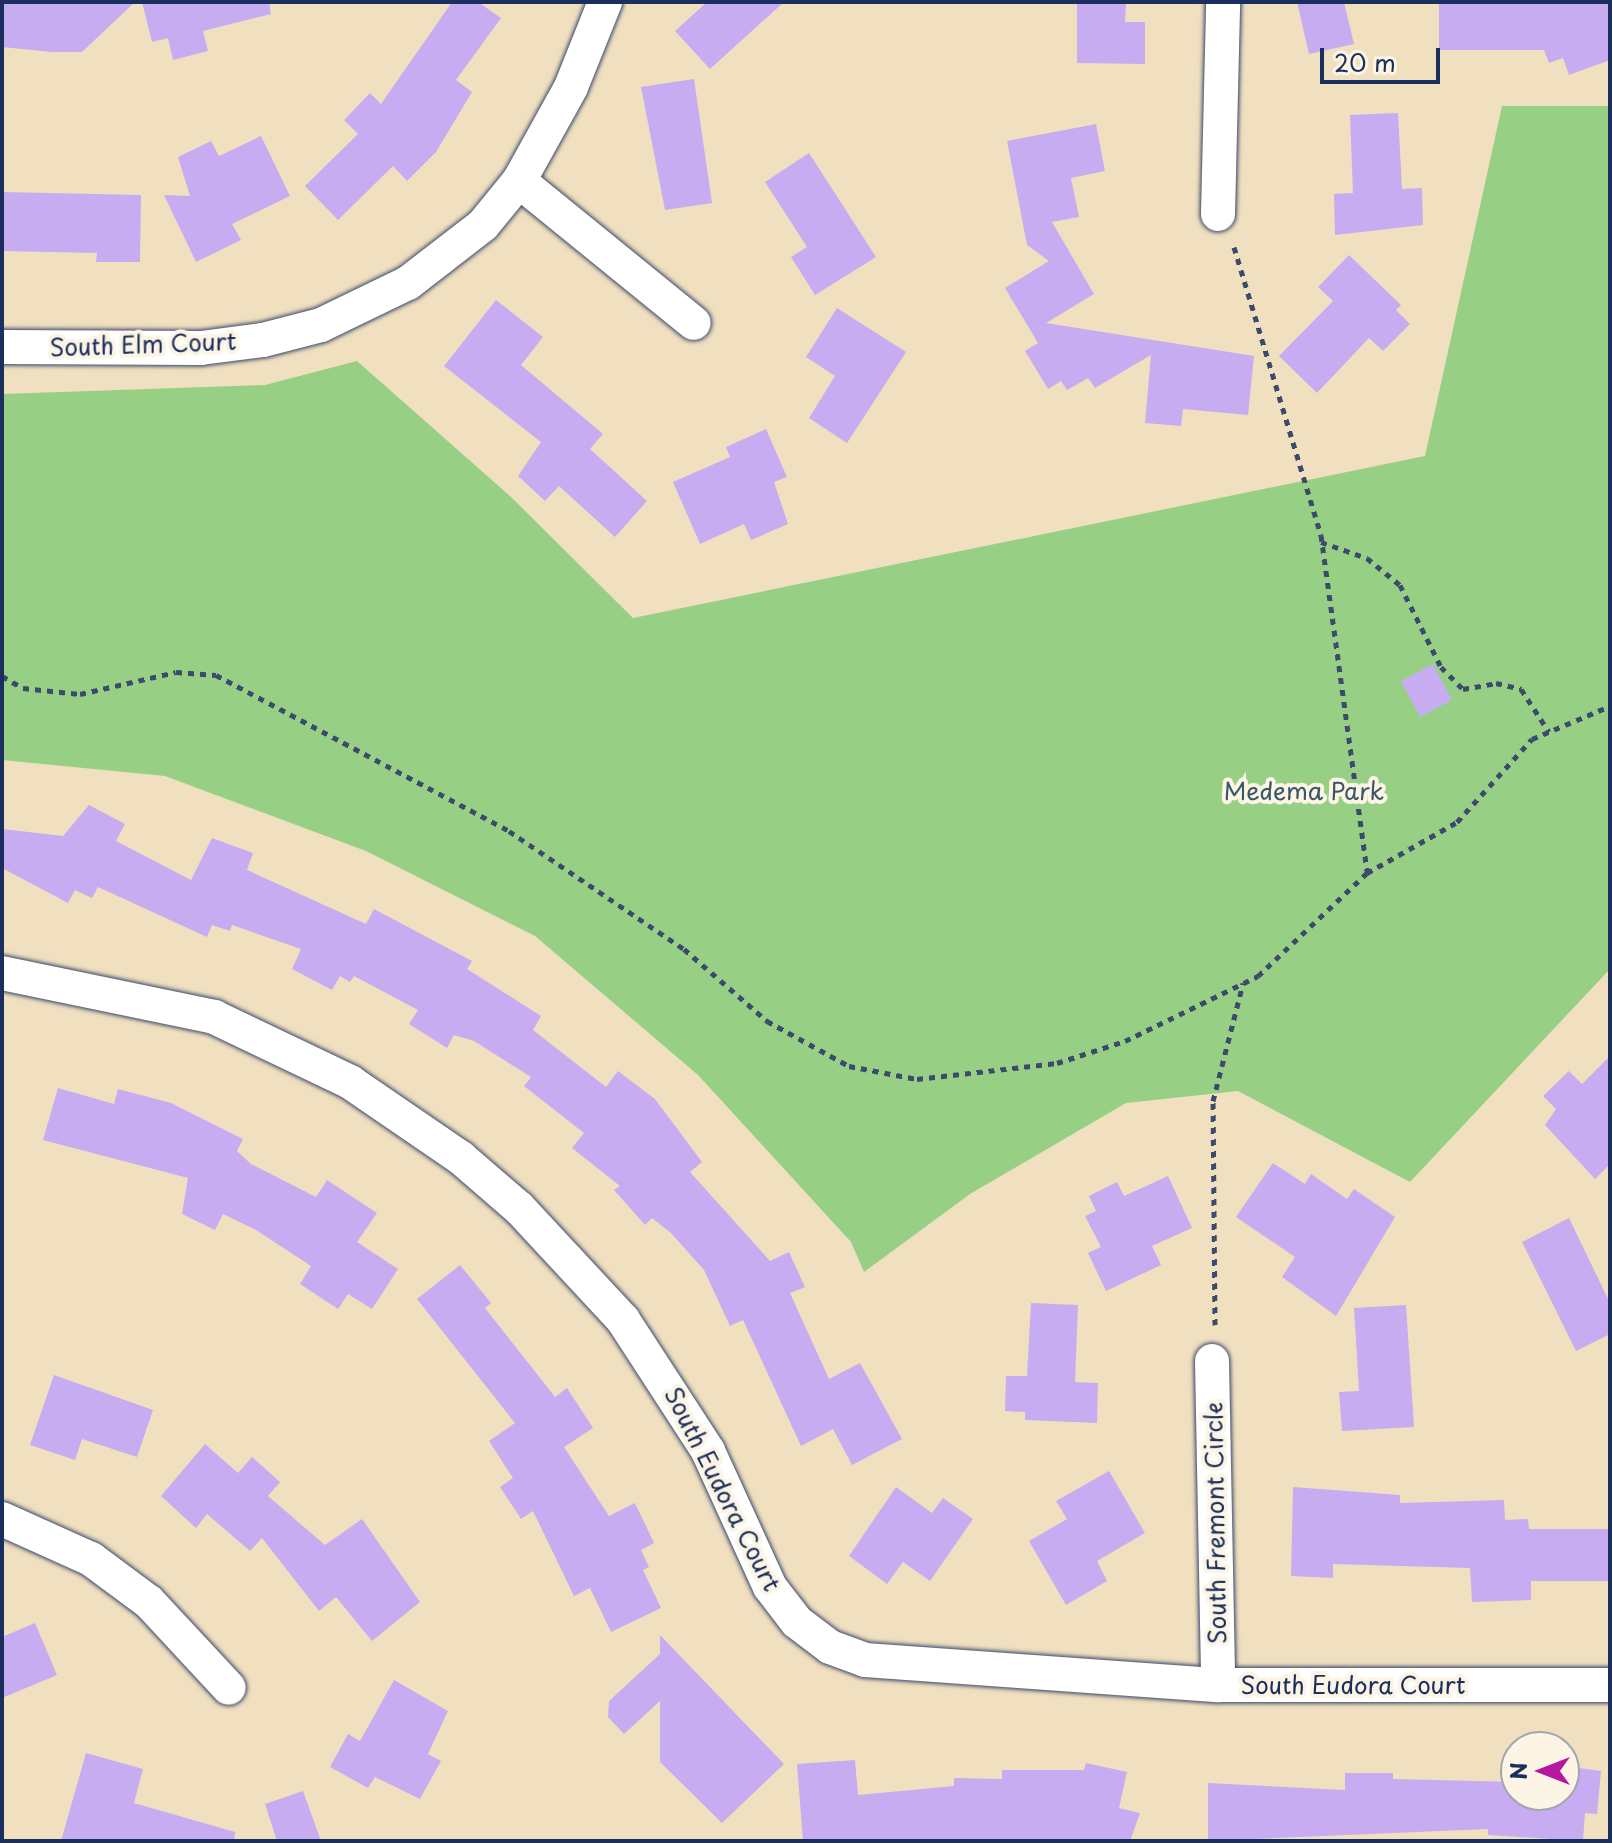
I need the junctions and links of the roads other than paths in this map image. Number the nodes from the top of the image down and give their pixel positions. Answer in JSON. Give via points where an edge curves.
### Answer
{"nodes":[{"id":1,"x":605,"y":2,"type":"edge"},
{"id":2,"x":1223,"y":2,"type":"edge"},
{"id":3,"x":519,"y":181,"type":"junction"},
{"id":4,"x":1218,"y":214,"type":"road end"},
{"id":5,"x":694,"y":323,"type":"dead end"},
{"id":6,"x":2,"y":347,"type":"edge"},
{"id":7,"x":2,"y":973,"type":"edge"},
{"id":8,"x":1212,"y":1361,"type":"road end"},
{"id":9,"x":2,"y":1519,"type":"edge"},
{"id":10,"x":1218,"y":1685,"type":"junction"},
{"id":11,"x":1610,"y":1685,"type":"edge"},
{"id":12,"x":229,"y":1688,"type":"dead end"}],
"edges":[{"from":1,"to":3,"type":"street","name":"South Elm Court","via":[[571,87]]},
{"from":2,"to":4,"type":"street"},
{"from":3,"to":5,"type":"street"},
{"from":3,"to":6,"type":"street","name":"South Elm Court","via":[[483,225],[408,283],[321,325],[201,348]]},
{"from":7,"to":10,"type":"street","name":"South Eudora Court","via":[[214,1017],[350,1082],[461,1158],[519,1208],[623,1320],[708,1451],[770,1587],[830,1647],[865,1660]]},
{"from":8,"to":10,"type":"street","name":"South Fremont Circle"},
{"from":9,"to":12,"type":"street","via":[[91,1559],[149,1602]]},
{"from":10,"to":11,"type":"street","name":"South Eudora Court"}]}
